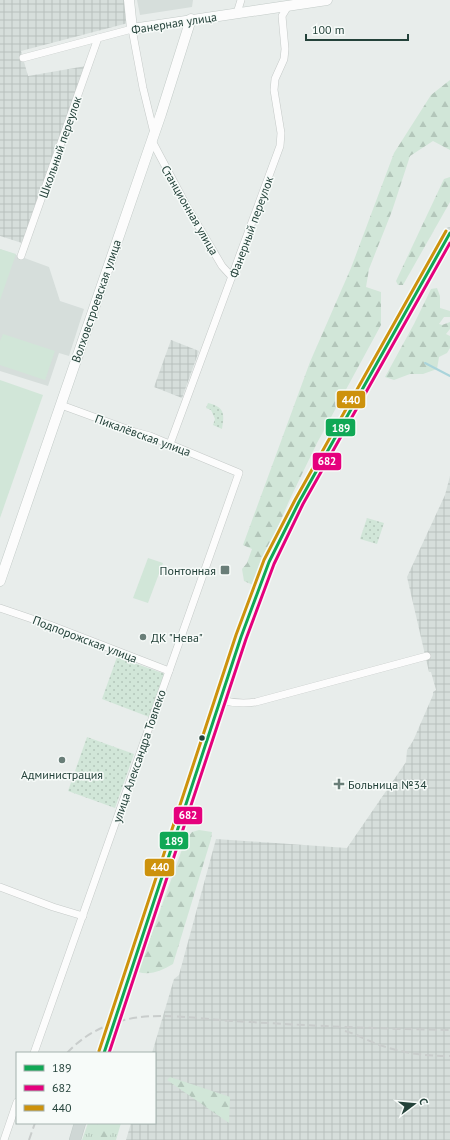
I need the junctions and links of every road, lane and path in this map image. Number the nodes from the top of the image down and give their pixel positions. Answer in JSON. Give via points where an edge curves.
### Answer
{"nodes":[{"id":1,"x":129,"y":0,"type":"edge"},
{"id":2,"x":241,"y":0,"type":"edge"},
{"id":3,"x":327,"y":0,"type":"edge"},
{"id":4,"x":288,"y":6,"type":"junction"},
{"id":5,"x":237,"y":13,"type":"junction"},
{"id":6,"x":191,"y":19,"type":"junction"},
{"id":7,"x":132,"y":29,"type":"junction"},
{"id":8,"x":98,"y":38,"type":"junction"},
{"id":9,"x":23,"y":58,"type":"dead end"},
{"id":10,"x":153,"y":137,"type":"junction"},
{"id":11,"x":450,"y":233,"type":"edge"},
{"id":12,"x":21,"y":256,"type":"dead end"},
{"id":13,"x":232,"y":277,"type":"junction"},
{"id":14,"x":61,"y":405,"type":"junction"},
{"id":15,"x":170,"y":444,"type":"junction"},
{"id":16,"x":225,"y":467,"type":"joint"},
{"id":17,"x":2,"y":567,"type":"edge"},
{"id":18,"x":0,"y":581,"type":"edge"},
{"id":19,"x":0,"y":608,"type":"edge"},
{"id":20,"x":427,"y":656,"type":"dead end"},
{"id":21,"x":169,"y":671,"type":"junction"},
{"id":22,"x":220,"y":700,"type":"junction"},
{"id":23,"x":0,"y":887,"type":"edge"},
{"id":24,"x":83,"y":916,"type":"junction"},
{"id":25,"x":34,"y":1052,"type":"edge"},
{"id":26,"x":104,"y":1052,"type":"edge"},
{"id":27,"x":16,"y":1105,"type":"edge"},
{"id":28,"x":80,"y":1124,"type":"edge"},
{"id":29,"x":4,"y":1140,"type":"edge"},
{"id":30,"x":75,"y":1140,"type":"edge"}],
"edges":[{"from":1,"to":7,"type":"street","name":"Станционная улица"},
{"from":2,"to":5,"type":"street"},
{"from":3,"to":4,"type":"street","name":"Фанерная улица"},
{"from":4,"to":5,"type":"street","name":"Фанерная улица"},
{"from":4,"to":13,"type":"street","name":"Фанерный переулок","via":[[282,16],[284,59],[275,80],[274,90],[281,133],[280,146]]},
{"from":5,"to":6,"type":"street","name":"Фанерная улица"},
{"from":6,"to":7,"type":"street","name":"Фанерная улица"},
{"from":6,"to":10,"type":"street","name":"Волховстроевская улица"},
{"from":7,"to":8,"type":"street","name":"Фанерная улица"},
{"from":7,"to":10,"type":"street","name":"Станционная улица"},
{"from":8,"to":9,"type":"street","name":"Фанерная улица"},
{"from":8,"to":12,"type":"street","name":"Школьный переулок"},
{"from":10,"to":13,"type":"street","name":"Станционная улица","via":[[186,205],[222,266]]},
{"from":10,"to":14,"type":"street","name":"Волховстроевская улица"},
{"from":11,"to":22,"type":"main road","via":[[282,534],[258,591]]},
{"from":13,"to":15,"type":"street","name":"Фанерный переулок"},
{"from":14,"to":15,"type":"street","name":"Пикалёвская улица"},
{"from":14,"to":17,"type":"street","name":"Волховстроевская улица"},
{"from":15,"to":16,"type":"street","name":"Пикалёвская улица"},
{"from":16,"to":21,"type":"street","name":"улица Александра Товпеко","via":[[239,473]]},
{"from":17,"to":18,"type":"street","name":"Волховстроевская улица"},
{"from":19,"to":21,"type":"street","name":"Подпорожская улица"},
{"from":20,"to":22,"type":"street","via":[[256,702],[245,704]]},
{"from":21,"to":24,"type":"street","name":"улица Александра Товпеко"},
{"from":22,"to":26,"type":"main road"},
{"from":23,"to":24,"type":"street","via":[[53,908]]},
{"from":24,"to":25,"type":"street","name":"улица Александра Товпеко"},
{"from":27,"to":29,"type":"street"},
{"from":28,"to":30,"type":"main road"}]}
